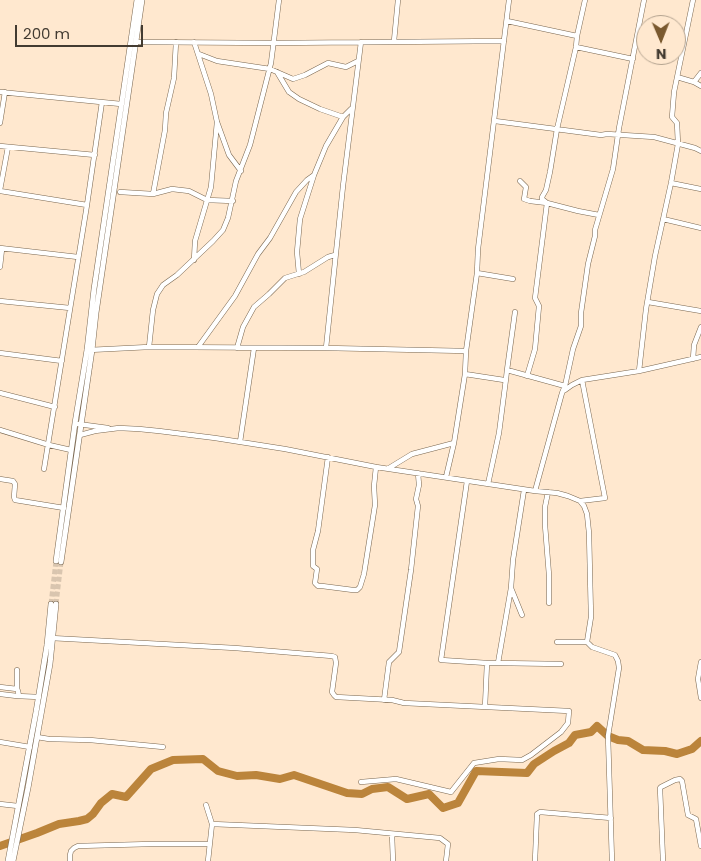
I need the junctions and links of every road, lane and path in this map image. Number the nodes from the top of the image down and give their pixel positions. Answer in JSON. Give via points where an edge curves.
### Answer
{"nodes":[{"id":1,"x":137,"y":0,"type":"edge"},
{"id":2,"x":142,"y":0,"type":"edge"},
{"id":3,"x":279,"y":0,"type":"edge"},
{"id":4,"x":398,"y":0,"type":"edge"},
{"id":5,"x":509,"y":0,"type":"edge"},
{"id":6,"x":585,"y":0,"type":"edge"},
{"id":7,"x":644,"y":0,"type":"edge"},
{"id":8,"x":693,"y":0,"type":"edge"},
{"id":9,"x":507,"y":21,"type":"junction"},
{"id":10,"x":577,"y":36,"type":"junction"},
{"id":11,"x":504,"y":40,"type":"junction"},
{"id":12,"x":394,"y":41,"type":"junction"},
{"id":13,"x":136,"y":42,"type":"junction"},
{"id":14,"x":176,"y":42,"type":"junction"},
{"id":15,"x":194,"y":42,"type":"junction"},
{"id":16,"x":361,"y":42,"type":"junction"},
{"id":17,"x":274,"y":43,"type":"junction"},
{"id":18,"x":576,"y":47,"type":"junction"},
{"id":19,"x":198,"y":54,"type":"junction"},
{"id":20,"x":632,"y":59,"type":"junction"},
{"id":21,"x":358,"y":61,"type":"junction"},
{"id":22,"x":270,"y":69,"type":"junction"},
{"id":23,"x":277,"y":72,"type":"junction"},
{"id":24,"x":701,"y":73,"type":"edge"},
{"id":25,"x":677,"y":77,"type":"junction"},
{"id":26,"x":694,"y":82,"type":"junction"},
{"id":27,"x":701,"y":86,"type":"edge"},
{"id":28,"x":2,"y":92,"type":"edge"},
{"id":29,"x":102,"y":102,"type":"junction"},
{"id":30,"x":122,"y":104,"type":"junction"},
{"id":31,"x":352,"y":108,"type":"junction"},
{"id":32,"x":344,"y":117,"type":"junction"},
{"id":33,"x":495,"y":120,"type":"junction"},
{"id":34,"x":217,"y":122,"type":"junction"},
{"id":35,"x":0,"y":123,"type":"edge"},
{"id":36,"x":557,"y":129,"type":"junction"},
{"id":37,"x":618,"y":136,"type":"junction"},
{"id":38,"x":678,"y":144,"type":"junction"},
{"id":39,"x":0,"y":146,"type":"edge"},
{"id":40,"x":8,"y":147,"type":"junction"},
{"id":41,"x":701,"y":151,"type":"edge"},
{"id":42,"x":95,"y":155,"type":"junction"},
{"id":43,"x":241,"y":171,"type":"junction"},
{"id":44,"x":314,"y":175,"type":"junction"},
{"id":45,"x":520,"y":181,"type":"dead end"},
{"id":46,"x":671,"y":183,"type":"junction"},
{"id":47,"x":701,"y":189,"type":"edge"},
{"id":48,"x":0,"y":191,"type":"edge"},
{"id":49,"x":120,"y":192,"type":"dead end"},
{"id":50,"x":153,"y":194,"type":"junction"},
{"id":51,"x":207,"y":200,"type":"junction"},
{"id":52,"x":233,"y":201,"type":"junction"},
{"id":53,"x":547,"y":203,"type":"junction"},
{"id":54,"x":87,"y":205,"type":"junction"},
{"id":55,"x":599,"y":215,"type":"junction"},
{"id":56,"x":663,"y":219,"type":"junction"},
{"id":57,"x":701,"y":228,"type":"edge"},
{"id":58,"x":1,"y":248,"type":"edge"},
{"id":59,"x":335,"y":255,"type":"junction"},
{"id":60,"x":78,"y":257,"type":"junction"},
{"id":61,"x":194,"y":260,"type":"junction"},
{"id":62,"x":0,"y":267,"type":"edge"},
{"id":63,"x":477,"y":273,"type":"junction"},
{"id":64,"x":298,"y":274,"type":"junction"},
{"id":65,"x":513,"y":279,"type":"dead end"},
{"id":66,"x":0,"y":301,"type":"edge"},
{"id":67,"x":648,"y":302,"type":"junction"},
{"id":68,"x":70,"y":308,"type":"junction"},
{"id":69,"x":701,"y":311,"type":"edge"},
{"id":70,"x":515,"y":312,"type":"dead end"},
{"id":71,"x":701,"y":327,"type":"edge"},
{"id":72,"x":149,"y":347,"type":"junction"},
{"id":73,"x":198,"y":348,"type":"junction"},
{"id":74,"x":237,"y":348,"type":"junction"},
{"id":75,"x":254,"y":348,"type":"junction"},
{"id":76,"x":326,"y":348,"type":"junction"},
{"id":77,"x":90,"y":350,"type":"junction"},
{"id":78,"x":466,"y":351,"type":"junction"},
{"id":79,"x":0,"y":352,"type":"edge"},
{"id":80,"x":701,"y":358,"type":"edge"},
{"id":81,"x":694,"y":359,"type":"junction"},
{"id":82,"x":62,"y":361,"type":"junction"},
{"id":83,"x":507,"y":370,"type":"junction"},
{"id":84,"x":639,"y":371,"type":"junction"},
{"id":85,"x":465,"y":374,"type":"junction"},
{"id":86,"x":527,"y":376,"type":"junction"},
{"id":87,"x":506,"y":379,"type":"junction"},
{"id":88,"x":582,"y":380,"type":"junction"},
{"id":89,"x":566,"y":386,"type":"junction"},
{"id":90,"x":562,"y":392,"type":"junction"},
{"id":91,"x":0,"y":393,"type":"edge"},
{"id":92,"x":55,"y":407,"type":"junction"},
{"id":93,"x":78,"y":424,"type":"junction"},
{"id":94,"x":111,"y":428,"type":"junction"},
{"id":95,"x":0,"y":430,"type":"edge"},
{"id":96,"x":80,"y":434,"type":"junction"},
{"id":97,"x":240,"y":442,"type":"junction"},
{"id":98,"x":454,"y":443,"type":"junction"},
{"id":99,"x":48,"y":444,"type":"junction"},
{"id":100,"x":71,"y":450,"type":"junction"},
{"id":101,"x":328,"y":458,"type":"junction"},
{"id":102,"x":376,"y":467,"type":"junction"},
{"id":103,"x":389,"y":468,"type":"junction"},
{"id":104,"x":44,"y":469,"type":"dead end"},
{"id":105,"x":418,"y":473,"type":"junction"},
{"id":106,"x":446,"y":477,"type":"junction"},
{"id":107,"x":0,"y":479,"type":"edge"},
{"id":108,"x":467,"y":481,"type":"junction"},
{"id":109,"x":488,"y":484,"type":"junction"},
{"id":110,"x":524,"y":490,"type":"junction"},
{"id":111,"x":535,"y":491,"type":"junction"},
{"id":112,"x":548,"y":492,"type":"junction"},
{"id":113,"x":580,"y":500,"type":"junction"},
{"id":114,"x":64,"y":508,"type":"junction"},
{"id":115,"x":511,"y":588,"type":"junction"},
{"id":116,"x":549,"y":603,"type":"dead end"},
{"id":117,"x":53,"y":604,"type":"tunnel mouth"},
{"id":118,"x":522,"y":615,"type":"dead end"},
{"id":119,"x":50,"y":638,"type":"junction"},
{"id":120,"x":557,"y":642,"type":"dead end"},
{"id":121,"x":587,"y":642,"type":"junction"},
{"id":122,"x":701,"y":662,"type":"edge"},
{"id":123,"x":487,"y":663,"type":"junction"},
{"id":124,"x":498,"y":663,"type":"junction"},
{"id":125,"x":562,"y":664,"type":"dead end"},
{"id":126,"x":17,"y":670,"type":"dead end"},
{"id":127,"x":0,"y":687,"type":"edge"},
{"id":128,"x":16,"y":689,"type":"junction"},
{"id":129,"x":0,"y":694,"type":"edge"},
{"id":130,"x":19,"y":696,"type":"junction"},
{"id":131,"x":39,"y":697,"type":"junction"},
{"id":132,"x":701,"y":698,"type":"edge"},
{"id":133,"x":384,"y":700,"type":"junction"},
{"id":134,"x":484,"y":707,"type":"junction"},
{"id":135,"x":37,"y":737,"type":"junction"},
{"id":136,"x":0,"y":742,"type":"edge"},
{"id":137,"x":30,"y":747,"type":"junction"},
{"id":138,"x":163,"y":747,"type":"dead end"},
{"id":139,"x":362,"y":782,"type":"dead end"},
{"id":140,"x":0,"y":804,"type":"edge"},
{"id":141,"x":206,"y":805,"type":"dead end"},
{"id":142,"x":18,"y":806,"type":"junction"},
{"id":143,"x":611,"y":818,"type":"junction"},
{"id":144,"x":212,"y":824,"type":"junction"},
{"id":145,"x":392,"y":834,"type":"junction"},
{"id":146,"x":15,"y":836,"type":"junction"},
{"id":147,"x":14,"y":844,"type":"junction"},
{"id":148,"x":209,"y":844,"type":"junction"},
{"id":149,"x":701,"y":846,"type":"edge"},
{"id":150,"x":8,"y":861,"type":"edge"},
{"id":151,"x":13,"y":861,"type":"edge"},
{"id":152,"x":70,"y":861,"type":"edge"},
{"id":153,"x":208,"y":861,"type":"edge"},
{"id":154,"x":393,"y":861,"type":"edge"},
{"id":155,"x":446,"y":861,"type":"edge"},
{"id":156,"x":535,"y":861,"type":"edge"},
{"id":157,"x":612,"y":861,"type":"edge"},
{"id":158,"x":663,"y":861,"type":"edge"}],
"edges":[{"from":1,"to":30,"type":"main road"},
{"from":2,"to":13,"type":"main road"},
{"from":3,"to":17,"type":"street"},
{"from":4,"to":12,"type":"street"},
{"from":5,"to":9,"type":"street"},
{"from":6,"to":10,"type":"street"},
{"from":7,"to":20,"type":"street"},
{"from":8,"to":25,"type":"street"},
{"from":9,"to":10,"type":"street"},
{"from":9,"to":11,"type":"street"},
{"from":10,"to":18,"type":"street"},
{"from":11,"to":12,"type":"street"},
{"from":11,"to":33,"type":"street"},
{"from":12,"to":16,"type":"street"},
{"from":13,"to":14,"type":"street"},
{"from":13,"to":77,"type":"main road"},
{"from":14,"to":15,"type":"street"},
{"from":14,"to":50,"type":"street","via":[[174,78]]},
{"from":15,"to":17,"type":"street"},
{"from":15,"to":19,"type":"street"},
{"from":16,"to":17,"type":"street"},
{"from":16,"to":21,"type":"street"},
{"from":17,"to":22,"type":"street"},
{"from":18,"to":20,"type":"street"},
{"from":18,"to":36,"type":"street"},
{"from":19,"to":22,"type":"street","via":[[217,61]]},
{"from":19,"to":34,"type":"street"},
{"from":20,"to":37,"type":"street"},
{"from":21,"to":23,"type":"street","via":[[346,67],[328,63],[293,79]]},
{"from":21,"to":31,"type":"street"},
{"from":22,"to":23,"type":"street"},
{"from":22,"to":43,"type":"street"},
{"from":23,"to":32,"type":"street","via":[[289,92],[320,109]]},
{"from":24,"to":26,"type":"street"},
{"from":25,"to":26,"type":"street"},
{"from":25,"to":38,"type":"street","via":[[672,117],[676,123]]},
{"from":26,"to":27,"type":"street"},
{"from":28,"to":29,"type":"street"},
{"from":28,"to":35,"type":"street"},
{"from":29,"to":30,"type":"street"},
{"from":29,"to":42,"type":"street"},
{"from":30,"to":77,"type":"main road","via":[[89,322]]},
{"from":31,"to":32,"type":"street"},
{"from":31,"to":59,"type":"street"},
{"from":32,"to":44,"type":"street","via":[[326,146]]},
{"from":33,"to":36,"type":"street"},
{"from":33,"to":63,"type":"street"},
{"from":34,"to":43,"type":"street","via":[[229,156]]},
{"from":34,"to":51,"type":"street"},
{"from":36,"to":37,"type":"street"},
{"from":36,"to":53,"type":"street","via":[[542,197]]},
{"from":37,"to":38,"type":"street","via":[[654,137]]},
{"from":37,"to":55,"type":"street","via":[[613,169]]},
{"from":38,"to":41,"type":"street"},
{"from":38,"to":46,"type":"street"},
{"from":39,"to":40,"type":"street"},
{"from":40,"to":42,"type":"street"},
{"from":40,"to":48,"type":"street"},
{"from":42,"to":54,"type":"street"},
{"from":43,"to":52,"type":"street"},
{"from":44,"to":64,"type":"street","via":[[300,218]]},
{"from":44,"to":73,"type":"street","via":[[296,192],[235,296]]},
{"from":45,"to":53,"type":"street","via":[[526,188],[524,200]]},
{"from":46,"to":47,"type":"street"},
{"from":46,"to":56,"type":"street"},
{"from":48,"to":54,"type":"street"},
{"from":49,"to":50,"type":"street"},
{"from":50,"to":51,"type":"street","via":[[172,189],[189,191]]},
{"from":51,"to":52,"type":"street"},
{"from":51,"to":61,"type":"street"},
{"from":52,"to":61,"type":"street","via":[[223,230]]},
{"from":53,"to":55,"type":"street"},
{"from":53,"to":86,"type":"street","via":[[535,298],[539,306],[538,323]]},
{"from":54,"to":60,"type":"street"},
{"from":55,"to":89,"type":"street","via":[[588,264],[581,326]]},
{"from":56,"to":57,"type":"street"},
{"from":56,"to":67,"type":"street"},
{"from":58,"to":60,"type":"street"},
{"from":58,"to":62,"type":"street"},
{"from":59,"to":64,"type":"street"},
{"from":59,"to":76,"type":"street"},
{"from":60,"to":68,"type":"street"},
{"from":61,"to":72,"type":"street","via":[[163,285],[157,294]]},
{"from":63,"to":65,"type":"street"},
{"from":63,"to":78,"type":"street"},
{"from":64,"to":74,"type":"street","via":[[285,278],[254,307],[243,327]]},
{"from":66,"to":68,"type":"street"},
{"from":67,"to":69,"type":"street"},
{"from":67,"to":84,"type":"street"},
{"from":68,"to":82,"type":"street"},
{"from":70,"to":83,"type":"street"},
{"from":71,"to":81,"type":"street","via":[[694,345]]},
{"from":72,"to":73,"type":"street"},
{"from":72,"to":77,"type":"street"},
{"from":73,"to":74,"type":"street"},
{"from":74,"to":75,"type":"street"},
{"from":75,"to":76,"type":"street"},
{"from":75,"to":97,"type":"street"},
{"from":76,"to":78,"type":"street"},
{"from":77,"to":93,"type":"main road"},
{"from":78,"to":85,"type":"street"},
{"from":79,"to":82,"type":"street"},
{"from":80,"to":81,"type":"street"},
{"from":81,"to":84,"type":"street"},
{"from":82,"to":92,"type":"street"},
{"from":83,"to":86,"type":"street"},
{"from":83,"to":87,"type":"street"},
{"from":84,"to":88,"type":"street"},
{"from":85,"to":87,"type":"street"},
{"from":85,"to":98,"type":"street"},
{"from":86,"to":89,"type":"street"},
{"from":87,"to":109,"type":"street"},
{"from":88,"to":90,"type":"street"},
{"from":88,"to":113,"type":"street","via":[[605,498]]},
{"from":89,"to":90,"type":"street"},
{"from":90,"to":111,"type":"street"},
{"from":91,"to":92,"type":"street"},
{"from":92,"to":99,"type":"street"},
{"from":93,"to":94,"type":"street"},
{"from":93,"to":96,"type":"main road"},
{"from":93,"to":100,"type":"main road"},
{"from":94,"to":96,"type":"street"},
{"from":94,"to":97,"type":"street","via":[[139,428]]},
{"from":95,"to":99,"type":"street"},
{"from":96,"to":114,"type":"main road","via":[[58,562]]},
{"from":97,"to":101,"type":"street"},
{"from":98,"to":103,"type":"street","via":[[412,454]]},
{"from":98,"to":106,"type":"street"},
{"from":99,"to":100,"type":"street"},
{"from":99,"to":104,"type":"street"},
{"from":100,"to":114,"type":"main road"},
{"from":101,"to":102,"type":"street"},
{"from":101,"to":102,"type":"street","via":[[313,550],[312,566],[318,569],[315,583],[318,586],[353,590],[360,587],[375,505]]},
{"from":102,"to":103,"type":"street"},
{"from":103,"to":105,"type":"street"},
{"from":105,"to":106,"type":"street"},
{"from":105,"to":133,"type":"street","via":[[410,580],[399,652],[389,662]]},
{"from":106,"to":108,"type":"street"},
{"from":107,"to":114,"type":"street","via":[[13,481],[15,500]]},
{"from":108,"to":109,"type":"street"},
{"from":108,"to":123,"type":"street","via":[[441,660]]},
{"from":109,"to":110,"type":"street"},
{"from":110,"to":111,"type":"street"},
{"from":110,"to":115,"type":"street"},
{"from":111,"to":112,"type":"street"},
{"from":112,"to":113,"type":"street"},
{"from":112,"to":116,"type":"street","via":[[545,524]]},
{"from":113,"to":121,"type":"street","via":[[587,514],[589,532],[591,617]]},
{"from":115,"to":118,"type":"street"},
{"from":115,"to":124,"type":"street"},
{"from":117,"to":119,"type":"main road"},
{"from":119,"to":131,"type":"main road"},
{"from":119,"to":133,"type":"street","via":[[332,656],[336,657],[332,692],[336,697]]},
{"from":119,"to":135,"type":"main road","via":[[50,664]]},
{"from":120,"to":121,"type":"street"},
{"from":121,"to":143,"type":"street","via":[[615,655],[618,661],[608,739]]},
{"from":122,"to":132,"type":"street","via":[[698,679]]},
{"from":123,"to":124,"type":"street"},
{"from":123,"to":134,"type":"street"},
{"from":124,"to":125,"type":"street"},
{"from":126,"to":128,"type":"street"},
{"from":127,"to":128,"type":"street"},
{"from":128,"to":130,"type":"street"},
{"from":129,"to":130,"type":"street"},
{"from":130,"to":131,"type":"street"},
{"from":131,"to":137,"type":"main road"},
{"from":133,"to":134,"type":"street"},
{"from":134,"to":139,"type":"street","via":[[568,711],[568,723],[561,732],[522,760],[474,762],[451,792],[396,779]]},
{"from":135,"to":138,"type":"street"},
{"from":135,"to":146,"type":"main road"},
{"from":136,"to":137,"type":"street"},
{"from":137,"to":142,"type":"main road"},
{"from":140,"to":142,"type":"street"},
{"from":141,"to":144,"type":"street"},
{"from":142,"to":146,"type":"main road"},
{"from":143,"to":156,"type":"street","via":[[540,812],[537,814]]},
{"from":143,"to":157,"type":"street"},
{"from":144,"to":145,"type":"street"},
{"from":144,"to":148,"type":"street"},
{"from":145,"to":154,"type":"street"},
{"from":145,"to":155,"type":"street","via":[[443,839],[448,844]]},
{"from":146,"to":147,"type":"main road"},
{"from":147,"to":150,"type":"main road"},
{"from":147,"to":151,"type":"main road"},
{"from":148,"to":152,"type":"street","via":[[78,846],[72,851]]},
{"from":148,"to":153,"type":"street"},
{"from":149,"to":158,"type":"street","via":[[696,819],[688,815],[682,781],[675,780],[660,788]]}]}
